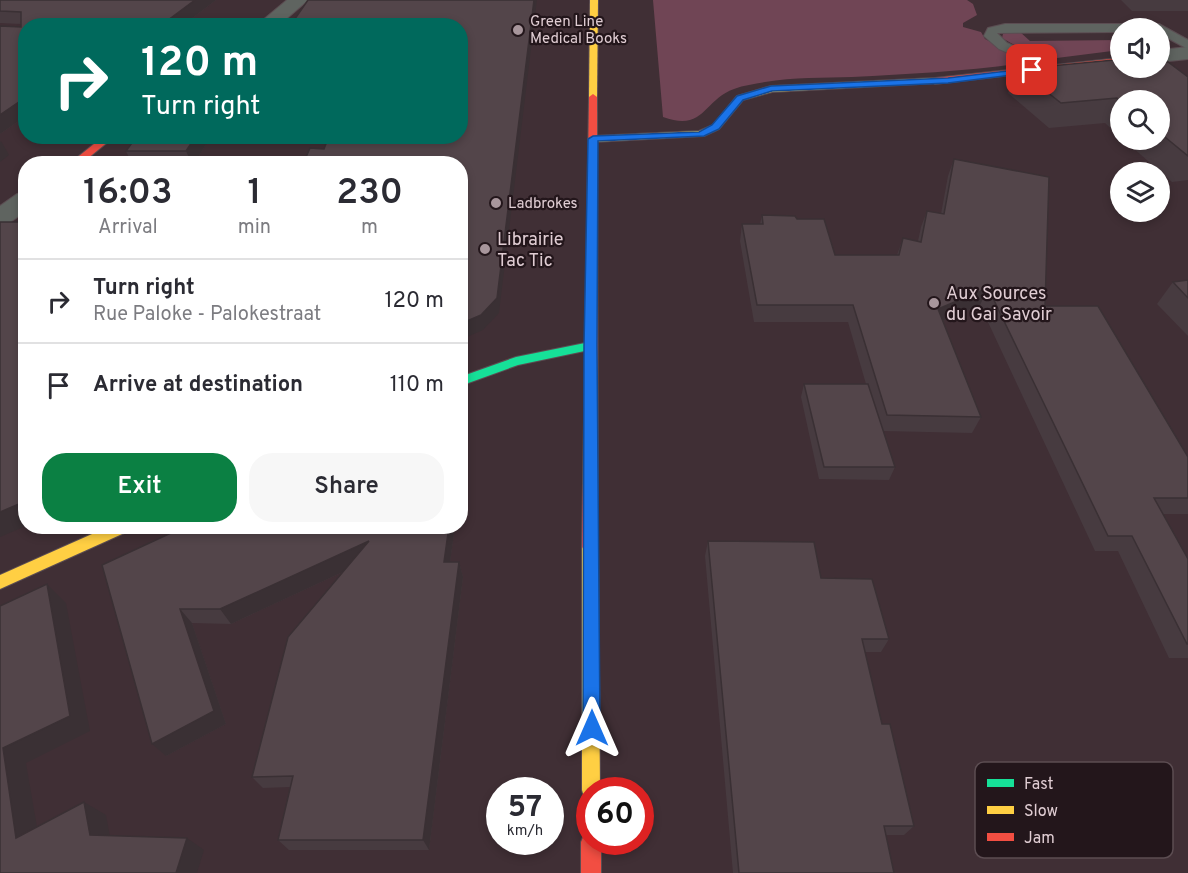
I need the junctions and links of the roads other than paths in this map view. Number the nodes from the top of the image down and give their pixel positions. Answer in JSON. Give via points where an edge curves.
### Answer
{"nodes":[{"id":1,"x":299,"y":0,"type":"edge"},
{"id":2,"x":594,"y":0,"type":"edge"},
{"id":3,"x":276,"y":18,"type":"edge"},
{"id":4,"x":1110,"y":28,"type":"edge"},
{"id":5,"x":1170,"y":34,"type":"edge"},
{"id":6,"x":1188,"y":45,"type":"edge"},
{"id":7,"x":1188,"y":53,"type":"edge"},
{"id":8,"x":1170,"y":55,"type":"edge"},
{"id":9,"x":1110,"y":61,"type":"edge"},
{"id":10,"x":1052,"y":68,"type":"junction"},
{"id":11,"x":593,"y":139,"type":"junction"},
{"id":12,"x":100,"y":144,"type":"edge"},
{"id":13,"x":85,"y":156,"type":"edge"},
{"id":14,"x":18,"y":205,"type":"edge"},
{"id":15,"x":0,"y":218,"type":"edge"},
{"id":16,"x":590,"y":346,"type":"junction"},
{"id":17,"x":468,"y":379,"type":"edge"},
{"id":18,"x":108,"y":534,"type":"edge"},
{"id":19,"x":0,"y":582,"type":"edge"},
{"id":20,"x":591,"y":777,"type":"edge"},
{"id":21,"x":591,"y":855,"type":"edge"},
{"id":22,"x":591,"y":873,"type":"edge"}],
"edges":[{"from":1,"to":3,"type":"street"},
{"from":2,"to":11,"type":"main road"},
{"from":4,"to":10,"type":"lane","via":[[992,31],[990,36],[1003,46]]},
{"from":5,"to":6,"type":"lane"},
{"from":7,"to":8,"type":"street"},
{"from":9,"to":10,"type":"main road"},
{"from":10,"to":11,"type":"main road","via":[[948,80],[771,89],[740,98],[716,127],[700,134]]},
{"from":11,"to":16,"type":"main road"},
{"from":12,"to":13,"type":"main road"},
{"from":14,"to":15,"type":"street"},
{"from":16,"to":17,"type":"main road","via":[[516,361]]},
{"from":16,"to":20,"type":"main road"},
{"from":18,"to":19,"type":"main road"},
{"from":21,"to":22,"type":"main road"}]}
